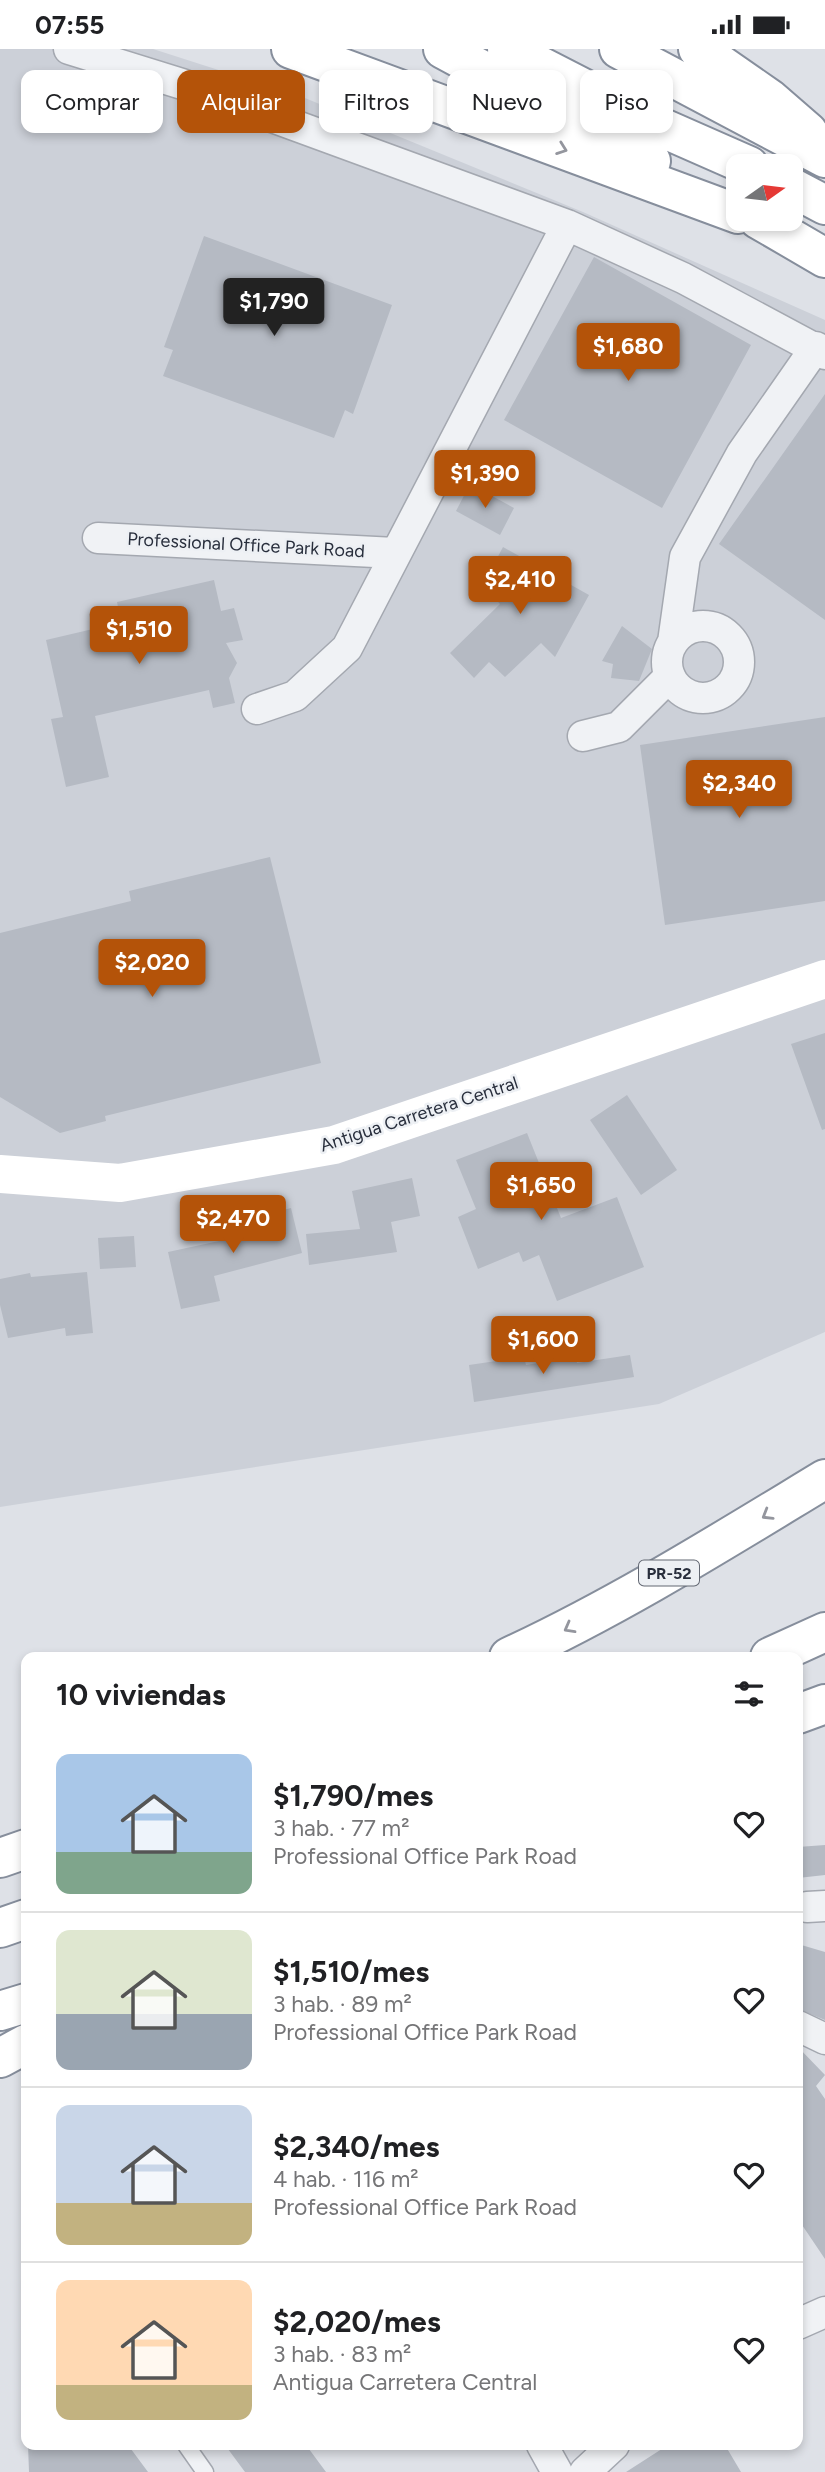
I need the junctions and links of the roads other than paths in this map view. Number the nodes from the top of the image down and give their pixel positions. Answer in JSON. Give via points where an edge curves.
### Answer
{"nodes":[{"id":1,"x":69,"y":49,"type":"edge"},
{"id":2,"x":291,"y":49,"type":"edge"},
{"id":3,"x":443,"y":49,"type":"edge"},
{"id":4,"x":507,"y":49,"type":"edge"},
{"id":5,"x":536,"y":49,"type":"edge"},
{"id":6,"x":619,"y":49,"type":"edge"},
{"id":7,"x":698,"y":49,"type":"edge"},
{"id":8,"x":825,"y":147,"type":"edge"},
{"id":9,"x":710,"y":148,"type":"junction"},
{"id":10,"x":726,"y":155,"type":"edge"},
{"id":11,"x":825,"y":158,"type":"edge"},
{"id":12,"x":803,"y":193,"type":"edge"},
{"id":13,"x":726,"y":202,"type":"edge"},
{"id":14,"x":825,"y":205,"type":"edge"},
{"id":15,"x":726,"y":208,"type":"edge"},
{"id":16,"x":567,"y":225,"type":"junction"},
{"id":17,"x":777,"y":231,"type":"edge"},
{"id":18,"x":825,"y":258,"type":"edge"},
{"id":19,"x":821,"y":351,"type":"edge"},
{"id":20,"x":97,"y":538,"type":"dead end"},
{"id":21,"x":395,"y":553,"type":"junction"},
{"id":22,"x":673,"y":642,"type":"junction"},
{"id":23,"x":670,"y":676,"type":"junction"},
{"id":24,"x":257,"y":709,"type":"dead end"},
{"id":25,"x":583,"y":736,"type":"dead end"},
{"id":26,"x":825,"y":979,"type":"edge"},
{"id":27,"x":0,"y":1174,"type":"edge"},
{"id":28,"x":825,"y":1479,"type":"edge"},
{"id":29,"x":825,"y":1632,"type":"edge"},
{"id":30,"x":520,"y":1652,"type":"edge"},
{"id":31,"x":781,"y":1652,"type":"edge"},
{"id":32,"x":825,"y":1703,"type":"edge"},
{"id":33,"x":803,"y":1712,"type":"edge"},
{"id":34,"x":21,"y":1851,"type":"edge"},
{"id":35,"x":0,"y":1859,"type":"edge"},
{"id":36,"x":21,"y":1921,"type":"edge"},
{"id":37,"x":0,"y":1928,"type":"edge"},
{"id":38,"x":21,"y":2005,"type":"edge"},
{"id":39,"x":0,"y":2011,"type":"edge"},
{"id":40,"x":803,"y":2028,"type":"edge"},
{"id":41,"x":825,"y":2039,"type":"edge"},
{"id":42,"x":21,"y":2047,"type":"edge"},
{"id":43,"x":0,"y":2058,"type":"edge"},
{"id":44,"x":825,"y":2312,"type":"edge"},
{"id":45,"x":803,"y":2322,"type":"edge"},
{"id":46,"x":190,"y":2450,"type":"edge"},
{"id":47,"x":545,"y":2450,"type":"edge"},
{"id":48,"x":608,"y":2450,"type":"edge"},
{"id":49,"x":205,"y":2472,"type":"edge"},
{"id":50,"x":557,"y":2472,"type":"edge"},
{"id":51,"x":584,"y":2472,"type":"edge"}],
"edges":[{"from":1,"to":16,"type":"street","via":[[182,84]]},
{"from":2,"to":15,"type":"main road","one_way":true},
{"from":3,"to":13,"type":"main road"},
{"from":4,"to":9,"type":"main road"},
{"from":5,"to":9,"type":"main road"},
{"from":6,"to":11,"type":"main road"},
{"from":7,"to":8,"type":"main road","via":[[770,99]]},
{"from":9,"to":10,"type":"main road"},
{"from":12,"to":14,"type":"main road"},
{"from":16,"to":19,"type":"street","via":[[682,278]]},
{"from":16,"to":21,"type":"street","name":"Professional Office Park Road"},
{"from":17,"to":18,"type":"main road"},
{"from":19,"to":22,"type":"street","via":[[742,453],[685,557]]},
{"from":20,"to":21,"type":"street","name":"Professional Office Park Road"},
{"from":21,"to":24,"type":"street","name":"Professional Office Park Road","via":[[347,648],[295,696]]},
{"from":22,"to":23,"type":"street","via":[[667,665]]},
{"from":22,"to":23,"type":"street","via":[[690,627],[715,627],[734,642],[740,665],[729,688],[708,698],[685,693]]},
{"from":23,"to":25,"type":"street","via":[[619,727]]},
{"from":26,"to":27,"type":"main road","name":"Antigua Carretera Central","via":[[334,1145],[120,1182]]},
{"from":28,"to":30,"type":"main road","number":"PR-52","one_way":true,"via":[[684,1564]]},
{"from":29,"to":31,"type":"main road"},
{"from":32,"to":33,"type":"main road"},
{"from":34,"to":35,"type":"main road"},
{"from":36,"to":37,"type":"main road"},
{"from":38,"to":39,"type":"main road"},
{"from":40,"to":41,"type":"street"},
{"from":42,"to":43,"type":"main road"},
{"from":44,"to":45,"type":"street"},
{"from":46,"to":49,"type":"lane"},
{"from":47,"to":50,"type":"street"},
{"from":48,"to":51,"type":"street"}]}
